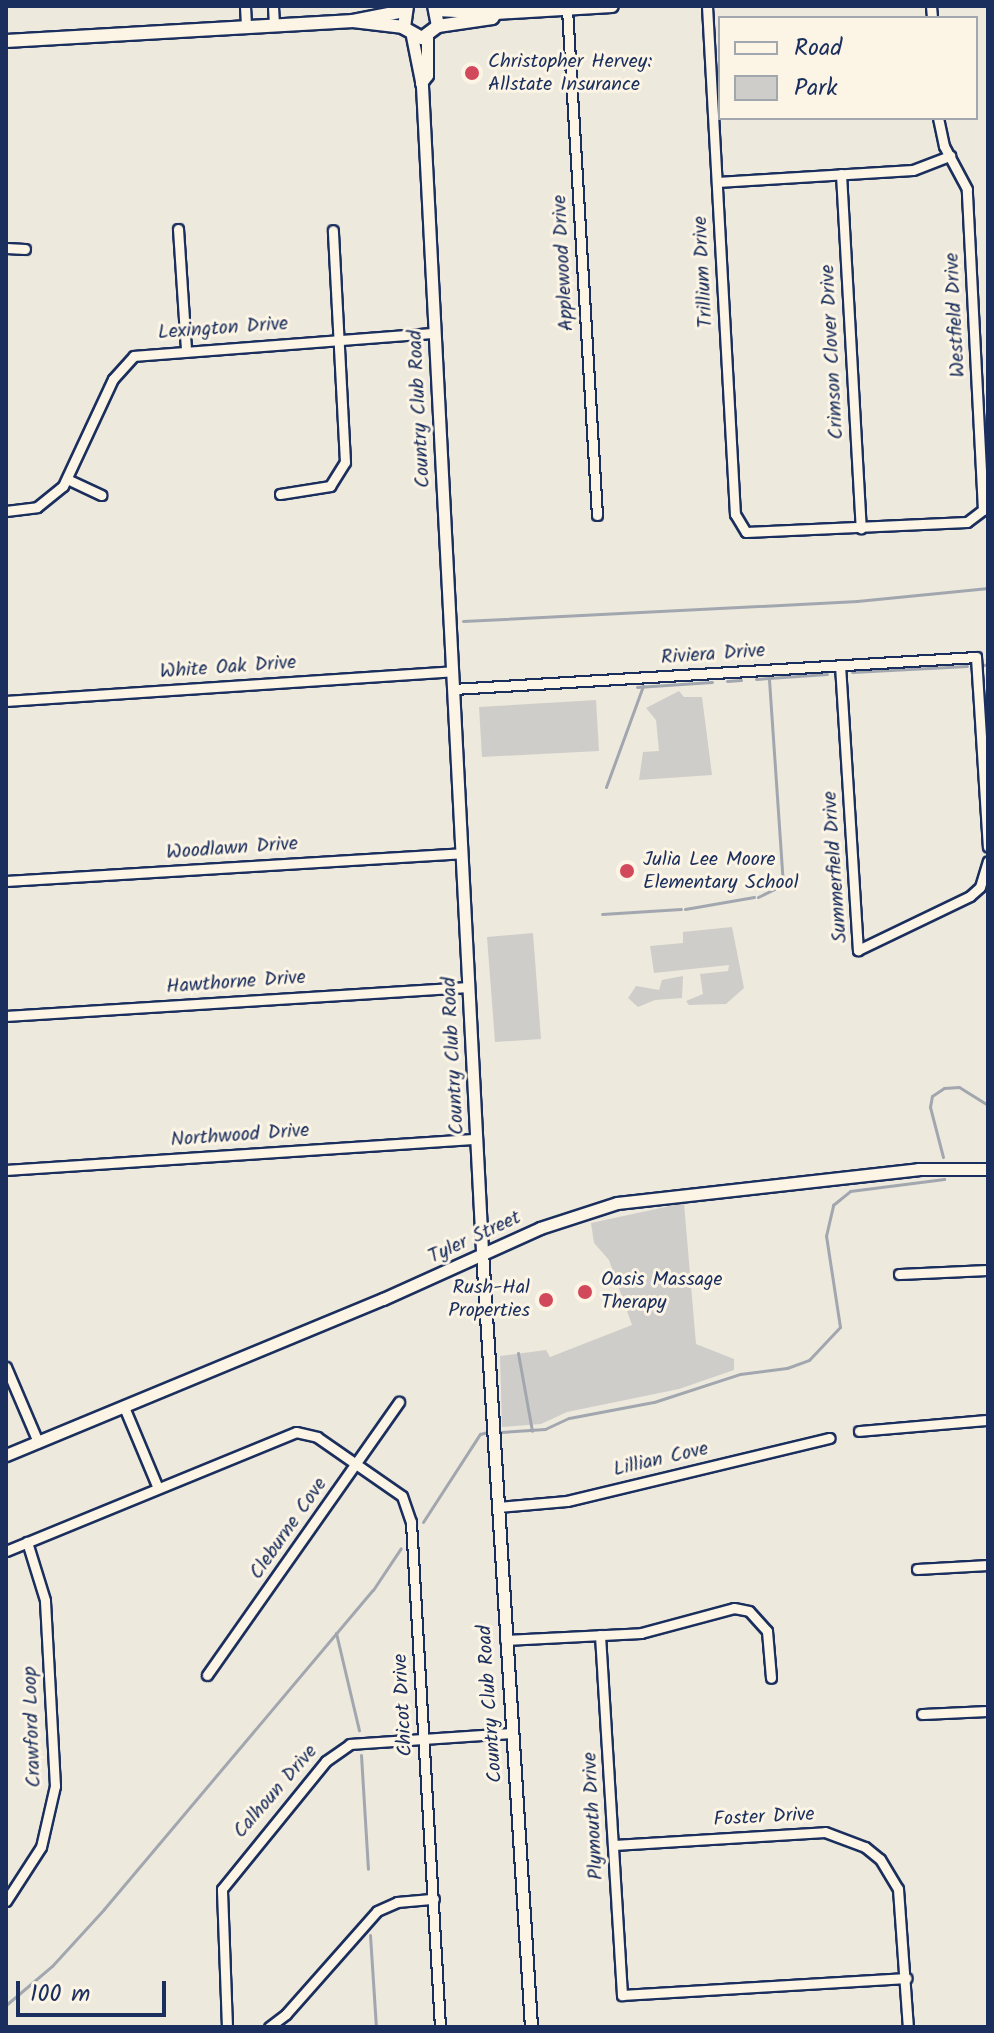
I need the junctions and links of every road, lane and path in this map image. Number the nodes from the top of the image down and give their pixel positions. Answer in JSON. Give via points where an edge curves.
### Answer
{"nodes":[{"id":1,"x":245,"y":6,"type":"edge"},
{"id":2,"x":273,"y":6,"type":"edge"},
{"id":3,"x":612,"y":6,"type":"edge"},
{"id":4,"x":707,"y":6,"type":"edge"},
{"id":5,"x":406,"y":8,"type":"edge"},
{"id":6,"x":436,"y":8,"type":"edge"},
{"id":7,"x":567,"y":9,"type":"junction"},
{"id":8,"x":496,"y":13,"type":"junction"},
{"id":9,"x":353,"y":21,"type":"junction"},
{"id":10,"x":274,"y":24,"type":"junction"},
{"id":11,"x":246,"y":26,"type":"junction"},
{"id":12,"x":438,"y":26,"type":"junction"},
{"id":13,"x":408,"y":31,"type":"junction"},
{"id":14,"x":427,"y":37,"type":"junction"},
{"id":15,"x":6,"y":41,"type":"edge"},
{"id":16,"x":421,"y":83,"type":"junction"},
{"id":17,"x":939,"y":120,"type":"edge"},
{"id":18,"x":950,"y":156,"type":"junction"},
{"id":19,"x":841,"y":174,"type":"junction"},
{"id":20,"x":717,"y":182,"type":"junction"},
{"id":21,"x":178,"y":229,"type":"dead end"},
{"id":22,"x":333,"y":230,"type":"dead end"},
{"id":23,"x":6,"y":248,"type":"edge"},
{"id":24,"x":25,"y":249,"type":"dead end"},
{"id":25,"x":434,"y":333,"type":"junction"},
{"id":26,"x":340,"y":339,"type":"junction"},
{"id":27,"x":186,"y":349,"type":"junction"},
{"id":28,"x":67,"y":479,"type":"junction"},
{"id":29,"x":280,"y":494,"type":"dead end"},
{"id":30,"x":101,"y":495,"type":"dead end"},
{"id":31,"x":6,"y":511,"type":"edge"},
{"id":32,"x":597,"y":515,"type":"dead end"},
{"id":33,"x":861,"y":528,"type":"junction"},
{"id":34,"x":840,"y":665,"type":"junction"},
{"id":35,"x":452,"y":671,"type":"junction"},
{"id":36,"x":453,"y":689,"type":"junction"},
{"id":37,"x":6,"y":701,"type":"edge"},
{"id":38,"x":984,"y":725,"type":"edge"},
{"id":39,"x":988,"y":847,"type":"edge"},
{"id":40,"x":461,"y":853,"type":"junction"},
{"id":41,"x":988,"y":861,"type":"edge"},
{"id":42,"x":6,"y":881,"type":"edge"},
{"id":43,"x":468,"y":987,"type":"junction"},
{"id":44,"x":6,"y":1016,"type":"edge"},
{"id":45,"x":476,"y":1139,"type":"junction"},
{"id":46,"x":988,"y":1169,"type":"edge"},
{"id":47,"x":6,"y":1170,"type":"edge"},
{"id":48,"x":482,"y":1252,"type":"junction"},
{"id":49,"x":988,"y":1270,"type":"edge"},
{"id":50,"x":899,"y":1274,"type":"dead end"},
{"id":51,"x":6,"y":1367,"type":"edge"},
{"id":52,"x":399,"y":1402,"type":"dead end"},
{"id":53,"x":124,"y":1407,"type":"junction"},
{"id":54,"x":988,"y":1420,"type":"edge"},
{"id":55,"x":859,"y":1431,"type":"dead end"},
{"id":56,"x":830,"y":1438,"type":"dead end"},
{"id":57,"x":38,"y":1442,"type":"junction"},
{"id":58,"x":6,"y":1455,"type":"edge"},
{"id":59,"x":357,"y":1464,"type":"junction"},
{"id":60,"x":157,"y":1486,"type":"junction"},
{"id":61,"x":498,"y":1507,"type":"junction"},
{"id":62,"x":27,"y":1542,"type":"junction"},
{"id":63,"x":6,"y":1551,"type":"edge"},
{"id":64,"x":988,"y":1565,"type":"edge"},
{"id":65,"x":917,"y":1569,"type":"dead end"},
{"id":66,"x":600,"y":1635,"type":"junction"},
{"id":67,"x":505,"y":1640,"type":"junction"},
{"id":68,"x":207,"y":1675,"type":"dead end"},
{"id":69,"x":771,"y":1678,"type":"dead end"},
{"id":70,"x":988,"y":1711,"type":"edge"},
{"id":71,"x":922,"y":1714,"type":"dead end"},
{"id":72,"x":511,"y":1733,"type":"junction"},
{"id":73,"x":424,"y":1738,"type":"junction"},
{"id":74,"x":614,"y":1845,"type":"junction"},
{"id":75,"x":434,"y":1899,"type":"junction"},
{"id":76,"x":6,"y":1901,"type":"edge"},
{"id":77,"x":906,"y":1978,"type":"junction"},
{"id":78,"x":227,"y":2027,"type":"edge"},
{"id":79,"x":269,"y":2027,"type":"edge"},
{"id":80,"x":440,"y":2027,"type":"edge"},
{"id":81,"x":531,"y":2027,"type":"edge"},
{"id":82,"x":908,"y":2027,"type":"edge"}],
"edges":[{"from":1,"to":11,"type":"street"},
{"from":2,"to":10,"type":"street"},
{"from":3,"to":7,"type":"main road"},
{"from":4,"to":20,"type":"street","name":"Trillium Drive"},
{"from":5,"to":9,"type":"main road"},
{"from":5,"to":13,"type":"main road"},
{"from":6,"to":8,"type":"main road"},
{"from":6,"to":12,"type":"main road"},
{"from":7,"to":8,"type":"main road"},
{"from":7,"to":32,"type":"street","name":"Applewood Drive"},
{"from":8,"to":12,"type":"main road","via":[[492,18]]},
{"from":9,"to":10,"type":"main road"},
{"from":9,"to":13,"type":"main road"},
{"from":10,"to":11,"type":"main road"},
{"from":11,"to":15,"type":"main road"},
{"from":12,"to":14,"type":"main road"},
{"from":13,"to":14,"type":"main road"},
{"from":13,"to":16,"type":"street","name":"Country Club Road"},
{"from":14,"to":16,"type":"street","name":"Country Club Road","via":[[427,75]]},
{"from":16,"to":25,"type":"street","name":"Country Club Road"},
{"from":17,"to":18,"type":"street","name":"Westfield Drive"},
{"from":18,"to":19,"type":"street","via":[[924,169]]},
{"from":18,"to":33,"type":"street","name":"Westfield Drive","via":[[967,189],[985,499],[979,516],[967,522]]},
{"from":19,"to":20,"type":"street"},
{"from":19,"to":33,"type":"street","name":"Crimson Clover Drive"},
{"from":20,"to":33,"type":"street","name":"Trillium Drive","via":[[735,514],[746,532]]},
{"from":21,"to":27,"type":"street"},
{"from":22,"to":26,"type":"street"},
{"from":23,"to":24,"type":"street"},
{"from":25,"to":26,"type":"street","name":"Lexington Drive"},
{"from":25,"to":35,"type":"street","name":"Country Club Road"},
{"from":26,"to":27,"type":"street","name":"Lexington Drive"},
{"from":26,"to":29,"type":"street","via":[[342,471],[319,491]]},
{"from":27,"to":28,"type":"street","name":"Lexington Drive","via":[[143,353],[126,361]]},
{"from":28,"to":30,"type":"street"},
{"from":28,"to":31,"type":"street","name":"Lexington Drive","via":[[47,502]]},
{"from":34,"to":36,"type":"street","name":"Riviera Drive"},
{"from":34,"to":38,"type":"street","name":"Riviera Drive","via":[[976,657]]},
{"from":34,"to":41,"type":"street","name":"Summerfield Drive","via":[[858,950],[970,896],[980,887]]},
{"from":35,"to":36,"type":"street","name":"Country Club Road"},
{"from":35,"to":37,"type":"street","name":"White Oak Drive"},
{"from":36,"to":40,"type":"street","name":"Country Club Road"},
{"from":38,"to":39,"type":"street"},
{"from":40,"to":42,"type":"street","name":"Woodlawn Drive"},
{"from":40,"to":43,"type":"street","name":"Country Club Road"},
{"from":43,"to":44,"type":"street","name":"Hawthorne Drive"},
{"from":43,"to":45,"type":"street","name":"Country Club Road"},
{"from":45,"to":47,"type":"street","name":"Northwood Drive"},
{"from":45,"to":48,"type":"street","name":"Country Club Road"},
{"from":46,"to":48,"type":"street","name":"Tyler Street","via":[[918,1169],[647,1197],[570,1217]]},
{"from":48,"to":53,"type":"street","name":"Tyler Street","via":[[424,1282]]},
{"from":48,"to":61,"type":"street","name":"Country Club Road"},
{"from":49,"to":50,"type":"street"},
{"from":51,"to":57,"type":"street"},
{"from":52,"to":59,"type":"street","name":"Cleburne Cove"},
{"from":53,"to":57,"type":"street","name":"Tyler Street"},
{"from":53,"to":60,"type":"street"},
{"from":54,"to":55,"type":"street"},
{"from":56,"to":61,"type":"street","name":"Lillian Cove","via":[[567,1501]]},
{"from":57,"to":58,"type":"street","name":"Tyler Street"},
{"from":59,"to":60,"type":"street","name":"Chicot Drive","via":[[307,1433],[296,1432]]},
{"from":59,"to":68,"type":"street","name":"Cleburne Cove"},
{"from":59,"to":73,"type":"street","name":"Chicot Drive","via":[[402,1496],[409,1509]]},
{"from":60,"to":62,"type":"street"},
{"from":61,"to":67,"type":"street","name":"Country Club Road"},
{"from":62,"to":63,"type":"street"},
{"from":62,"to":76,"type":"street","name":"Crawford Loop","via":[[45,1600],[55,1786],[41,1847]]},
{"from":64,"to":65,"type":"street"},
{"from":66,"to":67,"type":"street"},
{"from":66,"to":69,"type":"street","via":[[670,1627],[734,1608],[749,1611],[767,1631]]},
{"from":66,"to":74,"type":"street","name":"Plymouth Drive"},
{"from":67,"to":72,"type":"street","name":"Country Club Road"},
{"from":70,"to":71,"type":"street"},
{"from":72,"to":73,"type":"street","name":"Calhoun Drive"},
{"from":72,"to":81,"type":"street","name":"Country Club Road"},
{"from":73,"to":75,"type":"street","name":"Chicot Drive"},
{"from":73,"to":78,"type":"street","name":"Calhoun Drive","via":[[362,1742],[337,1750],[227,1877],[219,1901]]},
{"from":74,"to":77,"type":"street","name":"Foster Drive","via":[[825,1832],[848,1838],[880,1859],[898,1889]]},
{"from":74,"to":77,"type":"street","name":"Plymouth Drive","via":[[622,1995]]},
{"from":75,"to":79,"type":"street","via":[[397,1902],[377,1911]]},
{"from":75,"to":80,"type":"street","name":"Chicot Drive"},
{"from":77,"to":82,"type":"street","name":"Foster Drive"}]}
